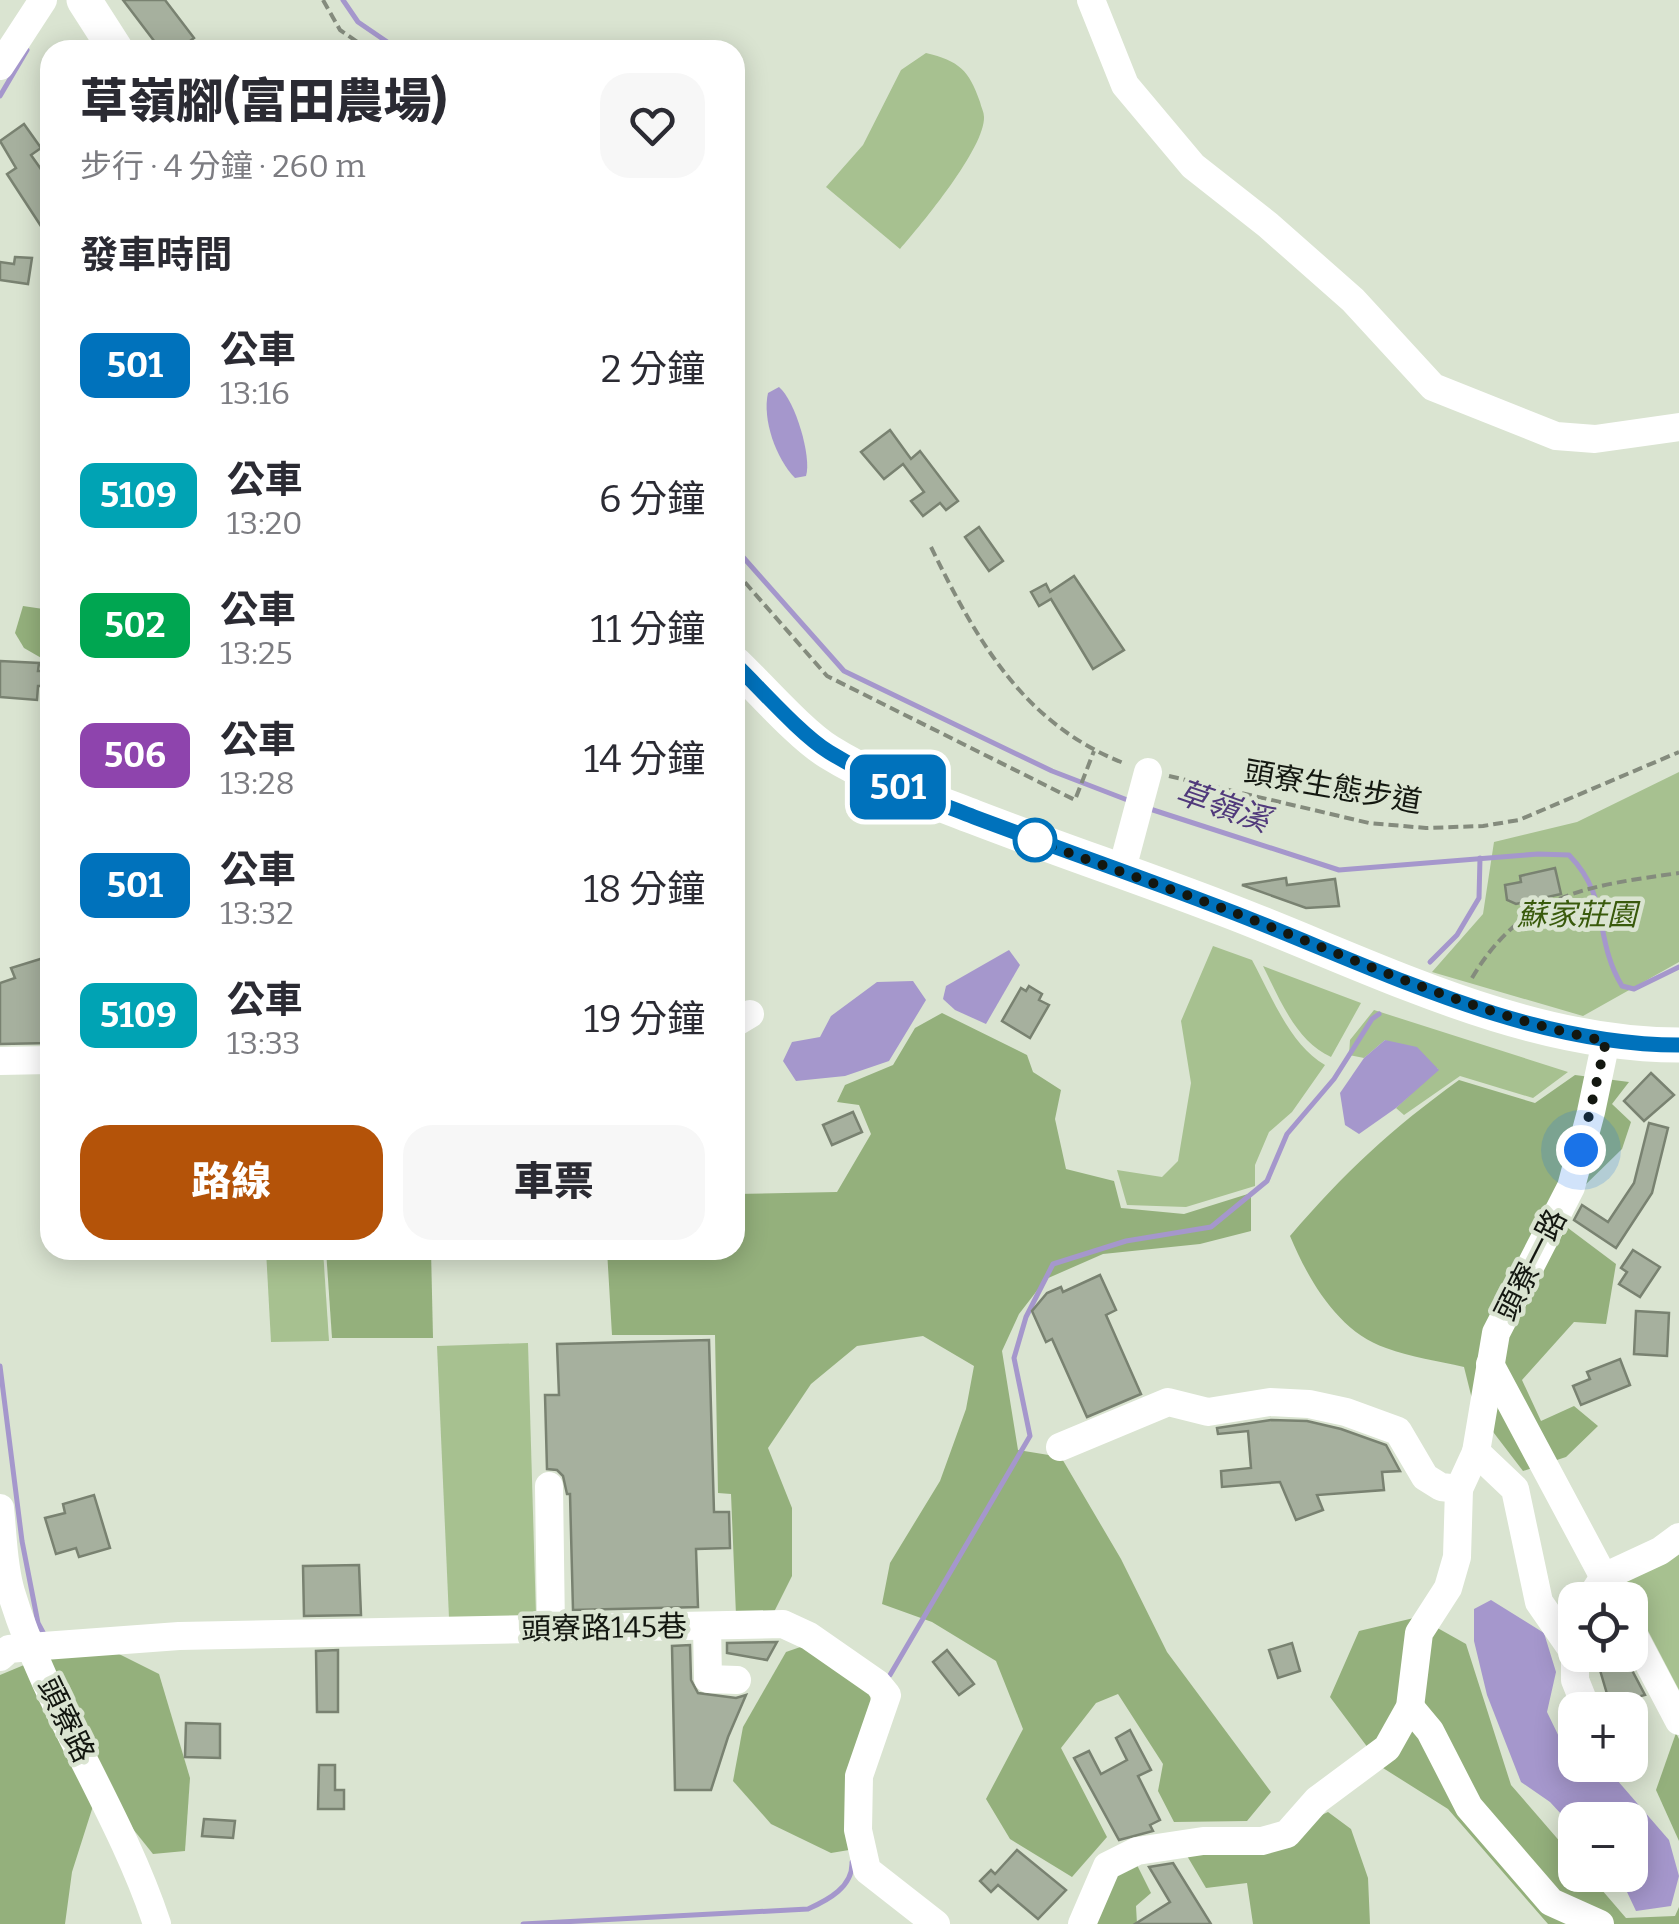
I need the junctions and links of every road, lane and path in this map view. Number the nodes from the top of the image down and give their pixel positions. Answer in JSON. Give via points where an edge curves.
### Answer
{"nodes":[{"id":1,"x":43,"y":0,"type":"edge"},
{"id":2,"x":84,"y":0,"type":"edge"},
{"id":3,"x":323,"y":0,"type":"edge"},
{"id":4,"x":1091,"y":0,"type":"edge"},
{"id":5,"x":110,"y":40,"type":"edge"},
{"id":6,"x":354,"y":40,"type":"edge"},
{"id":7,"x":0,"y":66,"type":"edge"},
{"id":8,"x":1679,"y":427,"type":"edge"},
{"id":9,"x":932,"y":547,"type":"dead end"},
{"id":10,"x":745,"y":583,"type":"edge"},
{"id":11,"x":745,"y":674,"type":"edge"},
{"id":12,"x":1094,"y":751,"type":"junction"},
{"id":13,"x":1679,"y":752,"type":"edge"},
{"id":14,"x":1148,"y":772,"type":"junction"},
{"id":15,"x":1121,"y":873,"type":"junction"},
{"id":16,"x":1679,"y":873,"type":"edge"},
{"id":17,"x":1460,"y":1000,"type":"junction"},
{"id":18,"x":1606,"y":1041,"type":"junction"},
{"id":19,"x":1679,"y":1045,"type":"edge"},
{"id":20,"x":40,"y":1060,"type":"edge"},
{"id":21,"x":0,"y":1061,"type":"edge"},
{"id":22,"x":1490,"y":1364,"type":"junction"},
{"id":23,"x":1060,"y":1447,"type":"dead end"},
{"id":24,"x":1476,"y":1452,"type":"junction"},
{"id":25,"x":548,"y":1486,"type":"dead end"},
{"id":26,"x":1459,"y":1488,"type":"junction"},
{"id":27,"x":0,"y":1508,"type":"edge"},
{"id":28,"x":1679,"y":1537,"type":"edge"},
{"id":29,"x":1598,"y":1582,"type":"edge"},
{"id":30,"x":1617,"y":1582,"type":"edge"},
{"id":31,"x":706,"y":1626,"type":"junction"},
{"id":32,"x":551,"y":1629,"type":"junction"},
{"id":33,"x":1558,"y":1630,"type":"edge"},
{"id":34,"x":30,"y":1647,"type":"junction"},
{"id":35,"x":0,"y":1657,"type":"edge"},
{"id":36,"x":1648,"y":1662,"type":"edge"},
{"id":37,"x":738,"y":1680,"type":"dead end"},
{"id":38,"x":1410,"y":1707,"type":"junction"},
{"id":39,"x":1679,"y":1721,"type":"edge"},
{"id":40,"x":158,"y":1924,"type":"edge"},
{"id":41,"x":936,"y":1924,"type":"edge"},
{"id":42,"x":1082,"y":1924,"type":"edge"},
{"id":43,"x":1600,"y":1924,"type":"edge"}],
"edges":[{"from":1,"to":7,"type":"street"},
{"from":2,"to":5,"type":"main road"},
{"from":3,"to":6,"type":"path","via":[[340,30]]},
{"from":4,"to":8,"type":"street","via":[[1125,85],[1194,166],[1353,300],[1433,387],[1556,436],[1594,439]]},
{"from":9,"to":12,"type":"path","name":"頭寮生態步道","via":[[959,605],[1010,682],[1051,724]]},
{"from":10,"to":12,"type":"path","via":[[826,676],[1074,800]]},
{"from":11,"to":15,"type":"main road","via":[[825,750],[884,782]]},
{"from":12,"to":14,"type":"path","name":"頭寮生態步道"},
{"from":13,"to":14,"type":"path","name":"頭寮生態步道","via":[[1519,820],[1426,828],[1369,823]]},
{"from":14,"to":15,"type":"street"},
{"from":15,"to":17,"type":"main road"},
{"from":16,"to":17,"type":"path","via":[[1546,903],[1520,919],[1484,958]]},
{"from":17,"to":18,"type":"main road","via":[[1544,1029]]},
{"from":18,"to":19,"type":"main road"},
{"from":18,"to":22,"type":"street","name":"頭寮一路","via":[[1570,1187],[1496,1333]]},
{"from":20,"to":21,"type":"street"},
{"from":22,"to":24,"type":"street","name":"頭寮一路"},
{"from":22,"to":29,"type":"street"},
{"from":23,"to":26,"type":"street","via":[[1168,1402],[1208,1412],[1270,1402],[1309,1404],[1398,1431],[1425,1477]]},
{"from":24,"to":26,"type":"street","name":"頭寮一路"},
{"from":24,"to":33,"type":"street","via":[[1515,1489],[1538,1602]]},
{"from":25,"to":32,"type":"street"},
{"from":26,"to":38,"type":"street","name":"頭寮一路","via":[[1457,1557],[1448,1588],[1419,1634]]},
{"from":27,"to":34,"type":"street","name":"頭寮路","via":[[10,1588]]},
{"from":28,"to":30,"type":"street"},
{"from":31,"to":32,"type":"street","name":"頭寮路145巷"},
{"from":31,"to":37,"type":"street","via":[[708,1679]]},
{"from":31,"to":41,"type":"street","name":"頭寮路145巷","via":[[783,1624],[810,1636],[887,1695],[860,1776],[858,1830],[867,1870]]},
{"from":32,"to":34,"type":"street","name":"頭寮路145巷","via":[[179,1636]]},
{"from":34,"to":35,"type":"street","name":"頭寮路145巷"},
{"from":34,"to":40,"type":"street","name":"頭寮路","via":[[139,1869]]},
{"from":36,"to":39,"type":"street"},
{"from":38,"to":42,"type":"street","name":"頭寮一路","via":[[1387,1748],[1317,1800],[1287,1834],[1137,1851],[1107,1866]]},
{"from":38,"to":43,"type":"street","via":[[1469,1807],[1551,1902]]}]}
